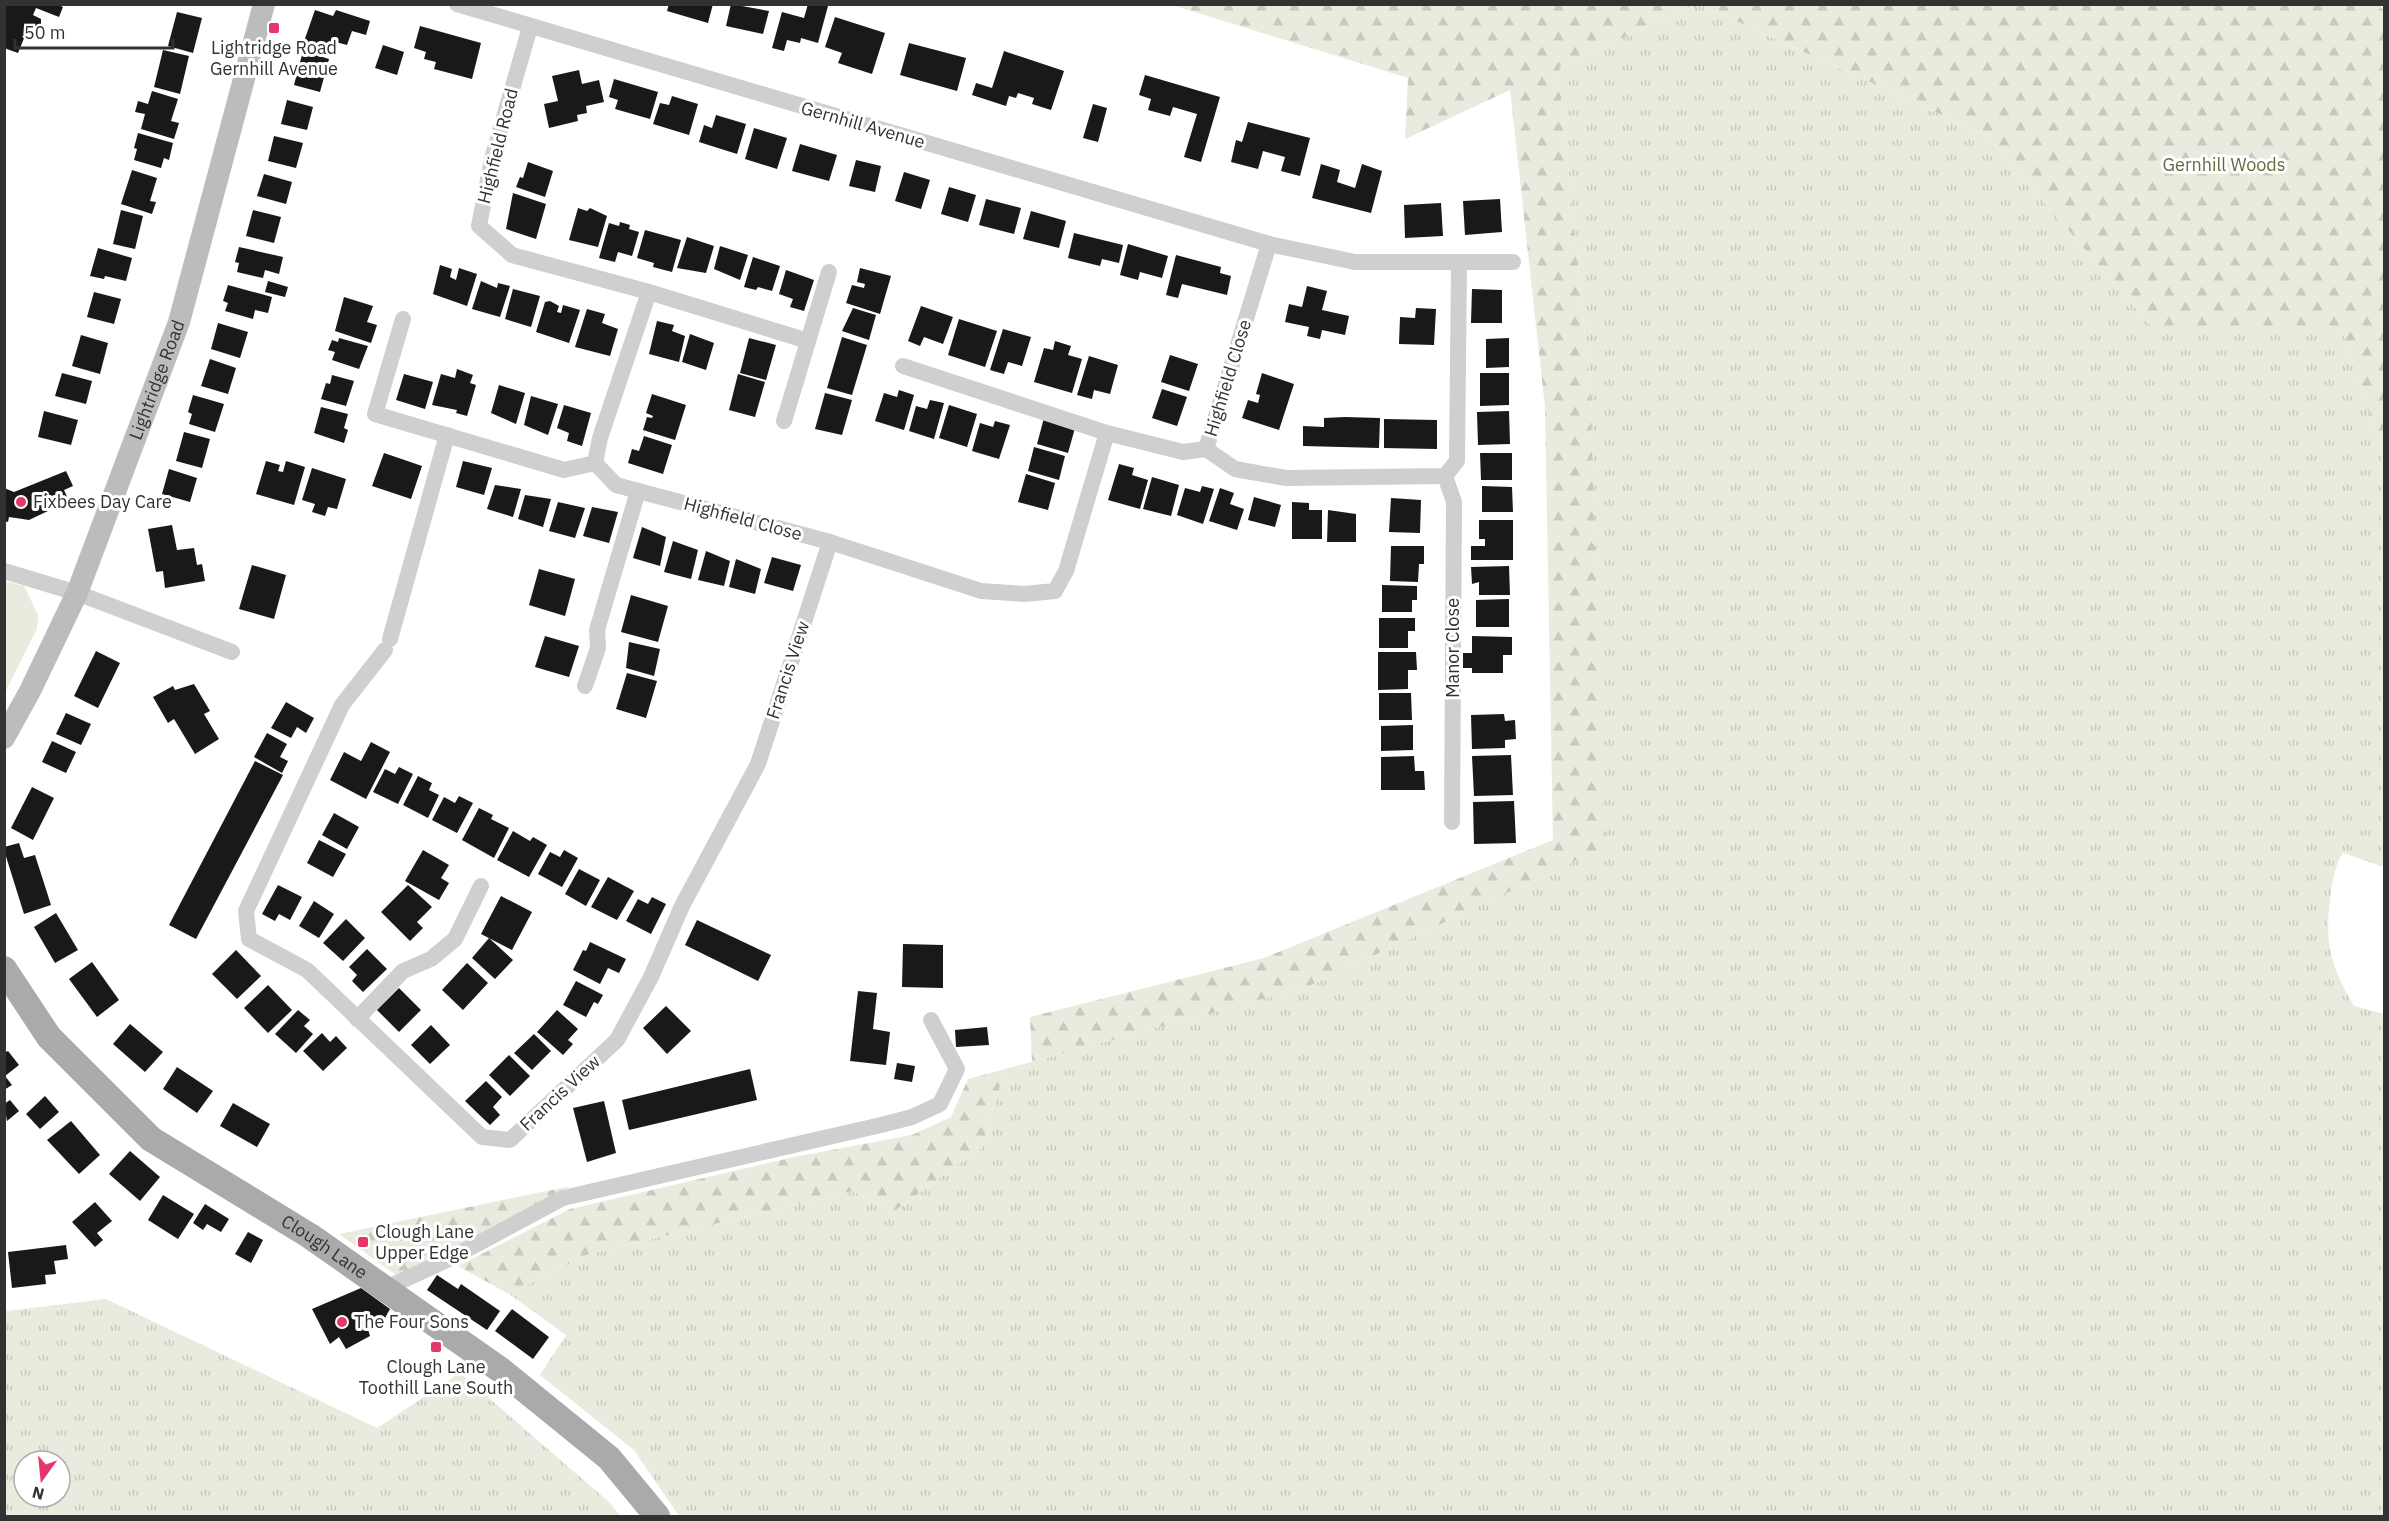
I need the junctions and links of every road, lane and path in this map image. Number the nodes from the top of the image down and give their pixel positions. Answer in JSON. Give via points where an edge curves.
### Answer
{"nodes":[{"id":1,"x":264,"y":4,"type":"edge"},
{"id":2,"x":457,"y":4,"type":"edge"},
{"id":3,"x":530,"y":27,"type":"junction"},
{"id":4,"x":1269,"y":244,"type":"junction"},
{"id":5,"x":1459,"y":262,"type":"junction"},
{"id":6,"x":1514,"y":262,"type":"dead end"},
{"id":7,"x":829,"y":272,"type":"dead end"},
{"id":8,"x":649,"y":292,"type":"junction"},
{"id":9,"x":403,"y":320,"type":"dead end"},
{"id":10,"x":808,"y":341,"type":"junction"},
{"id":11,"x":903,"y":366,"type":"dead end"},
{"id":12,"x":784,"y":421,"type":"dead end"},
{"id":13,"x":1107,"y":433,"type":"junction"},
{"id":14,"x":447,"y":435,"type":"junction"},
{"id":15,"x":1206,"y":449,"type":"junction"},
{"id":16,"x":595,"y":463,"type":"junction"},
{"id":17,"x":1445,"y":476,"type":"junction"},
{"id":18,"x":638,"y":491,"type":"junction"},
{"id":19,"x":830,"y":542,"type":"junction"},
{"id":20,"x":4,"y":571,"type":"edge"},
{"id":21,"x":77,"y":593,"type":"junction"},
{"id":22,"x":232,"y":652,"type":"dead end"},
{"id":23,"x":585,"y":686,"type":"dead end"},
{"id":24,"x":4,"y":738,"type":"edge"},
{"id":25,"x":1452,"y":822,"type":"dead end"},
{"id":26,"x":481,"y":886,"type":"dead end"},
{"id":27,"x":4,"y":969,"type":"edge"},
{"id":28,"x":357,"y":1019,"type":"junction"},
{"id":29,"x":931,"y":1020,"type":"dead end"},
{"id":30,"x":386,"y":1288,"type":"junction"},
{"id":31,"x":657,"y":1516,"type":"edge"}],
"edges":[{"from":1,"to":21,"type":"street","name":"Lightridge Road","via":[[179,322]]},
{"from":2,"to":3,"type":"street","name":"Gernhill Avenue"},
{"from":3,"to":4,"type":"street","name":"Gernhill Avenue"},
{"from":3,"to":8,"type":"street","name":"Highfield Road","via":[[492,159],[479,226],[512,255]]},
{"from":4,"to":5,"type":"street","name":"Gernhill Avenue","via":[[1355,262]]},
{"from":4,"to":15,"type":"street","name":"Highfield Close"},
{"from":5,"to":6,"type":"street","name":"Gernhill Avenue"},
{"from":5,"to":17,"type":"street","via":[[1457,461]]},
{"from":7,"to":10,"type":"street"},
{"from":8,"to":10,"type":"street","name":"Highfield Road"},
{"from":8,"to":16,"type":"street"},
{"from":9,"to":14,"type":"street","via":[[375,414]]},
{"from":10,"to":12,"type":"street"},
{"from":11,"to":13,"type":"street","name":"Highfield Close"},
{"from":13,"to":15,"type":"street","name":"Highfield Close","via":[[1183,452]]},
{"from":13,"to":19,"type":"street","name":"Highfield Close","via":[[1066,571],[1054,591],[981,591]]},
{"from":14,"to":16,"type":"street","via":[[564,470]]},
{"from":14,"to":28,"type":"street","name":"Francis View","via":[[387,645],[342,705],[246,911],[249,939],[307,970]]},
{"from":15,"to":17,"type":"street","via":[[1235,469],[1286,478]]},
{"from":16,"to":18,"type":"street","name":"Highfield Close","via":[[616,485]]},
{"from":17,"to":25,"type":"street","name":"Manor Close","via":[[1454,502]]},
{"from":18,"to":19,"type":"street","name":"Highfield Close"},
{"from":18,"to":23,"type":"street","via":[[597,630],[598,648]]},
{"from":19,"to":28,"type":"street","name":"Francis View","via":[[758,764],[682,906],[651,977],[617,1040],[510,1140],[482,1137]]},
{"from":20,"to":21,"type":"street"},
{"from":21,"to":22,"type":"street"},
{"from":21,"to":24,"type":"street","name":"Lightridge Road"},
{"from":26,"to":28,"type":"street","via":[[455,939],[431,959],[403,971]]},
{"from":27,"to":30,"type":"main road","name":"Clough Lane","via":[[49,1037],[151,1138]]},
{"from":29,"to":30,"type":"street","via":[[957,1069],[939,1104],[912,1117],[563,1198]]},
{"from":30,"to":31,"type":"main road","name":"Clough Lane","via":[[502,1371],[609,1458]]}]}
